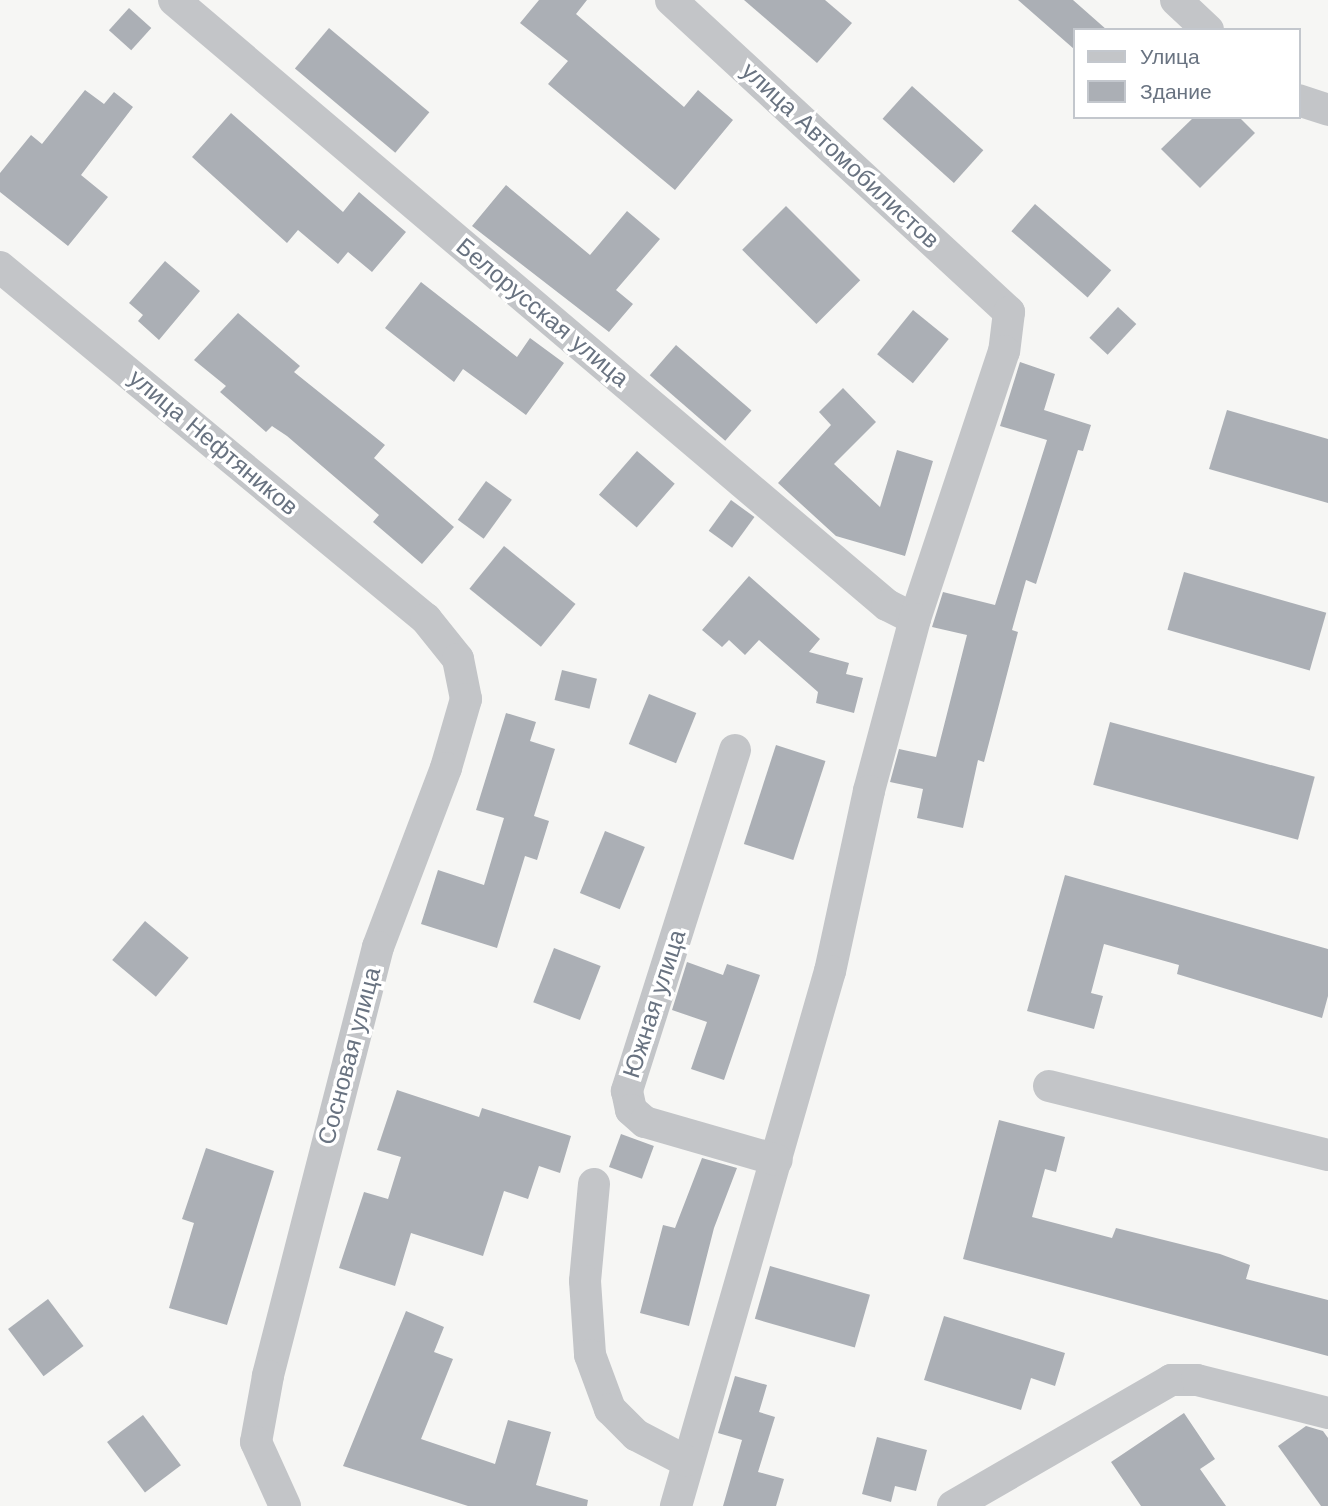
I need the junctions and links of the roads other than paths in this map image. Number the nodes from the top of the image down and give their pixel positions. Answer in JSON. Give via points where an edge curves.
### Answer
{"nodes":[{"id":1,"x":174,"y":0,"type":"edge"},
{"id":2,"x":671,"y":0,"type":"edge"},
{"id":3,"x":1176,"y":0,"type":"edge"},
{"id":4,"x":1206,"y":28,"type":"edge"},
{"id":5,"x":1300,"y":101,"type":"edge"},
{"id":6,"x":1328,"y":110,"type":"edge"},
{"id":7,"x":0,"y":267,"type":"edge"},
{"id":8,"x":426,"y":619,"type":"joint"},
{"id":9,"x":915,"y":619,"type":"junction"},
{"id":10,"x":735,"y":750,"type":"dead end"},
{"id":11,"x":1049,"y":1086,"type":"dead end"},
{"id":12,"x":1328,"y":1155,"type":"edge"},
{"id":13,"x":777,"y":1160,"type":"junction"},
{"id":14,"x":594,"y":1184,"type":"dead end"},
{"id":15,"x":1328,"y":1413,"type":"edge"},
{"id":16,"x":686,"y":1461,"type":"junction"},
{"id":17,"x":285,"y":1506,"type":"edge"},
{"id":18,"x":676,"y":1506,"type":"edge"},
{"id":19,"x":953,"y":1506,"type":"edge"}],
"edges":[{"from":1,"to":9,"type":"street","name":"Белорусская улица","via":[[887,605]]},
{"from":2,"to":9,"type":"street","name":"улица Автомобилистов","via":[[1009,312],[1004,351]]},
{"from":3,"to":4,"type":"street"},
{"from":5,"to":6,"type":"street"},
{"from":7,"to":8,"type":"street","name":"улица Нефтяников"},
{"from":8,"to":17,"type":"street","name":"Сосновая улица","via":[[458,659],[466,699],[446,768],[378,947],[268,1376],[256,1442]]},
{"from":9,"to":13,"type":"street","via":[[869,791],[830,971]]},
{"from":10,"to":13,"type":"street","name":"Южная улица","via":[[627,1091],[631,1110],[645,1122]]},
{"from":11,"to":12,"type":"street"},
{"from":13,"to":16,"type":"street"},
{"from":14,"to":16,"type":"street","via":[[585,1281],[590,1355],[610,1409],[636,1435]]},
{"from":15,"to":19,"type":"street","via":[[1197,1380],[1171,1380]]},
{"from":16,"to":18,"type":"street"}]}
